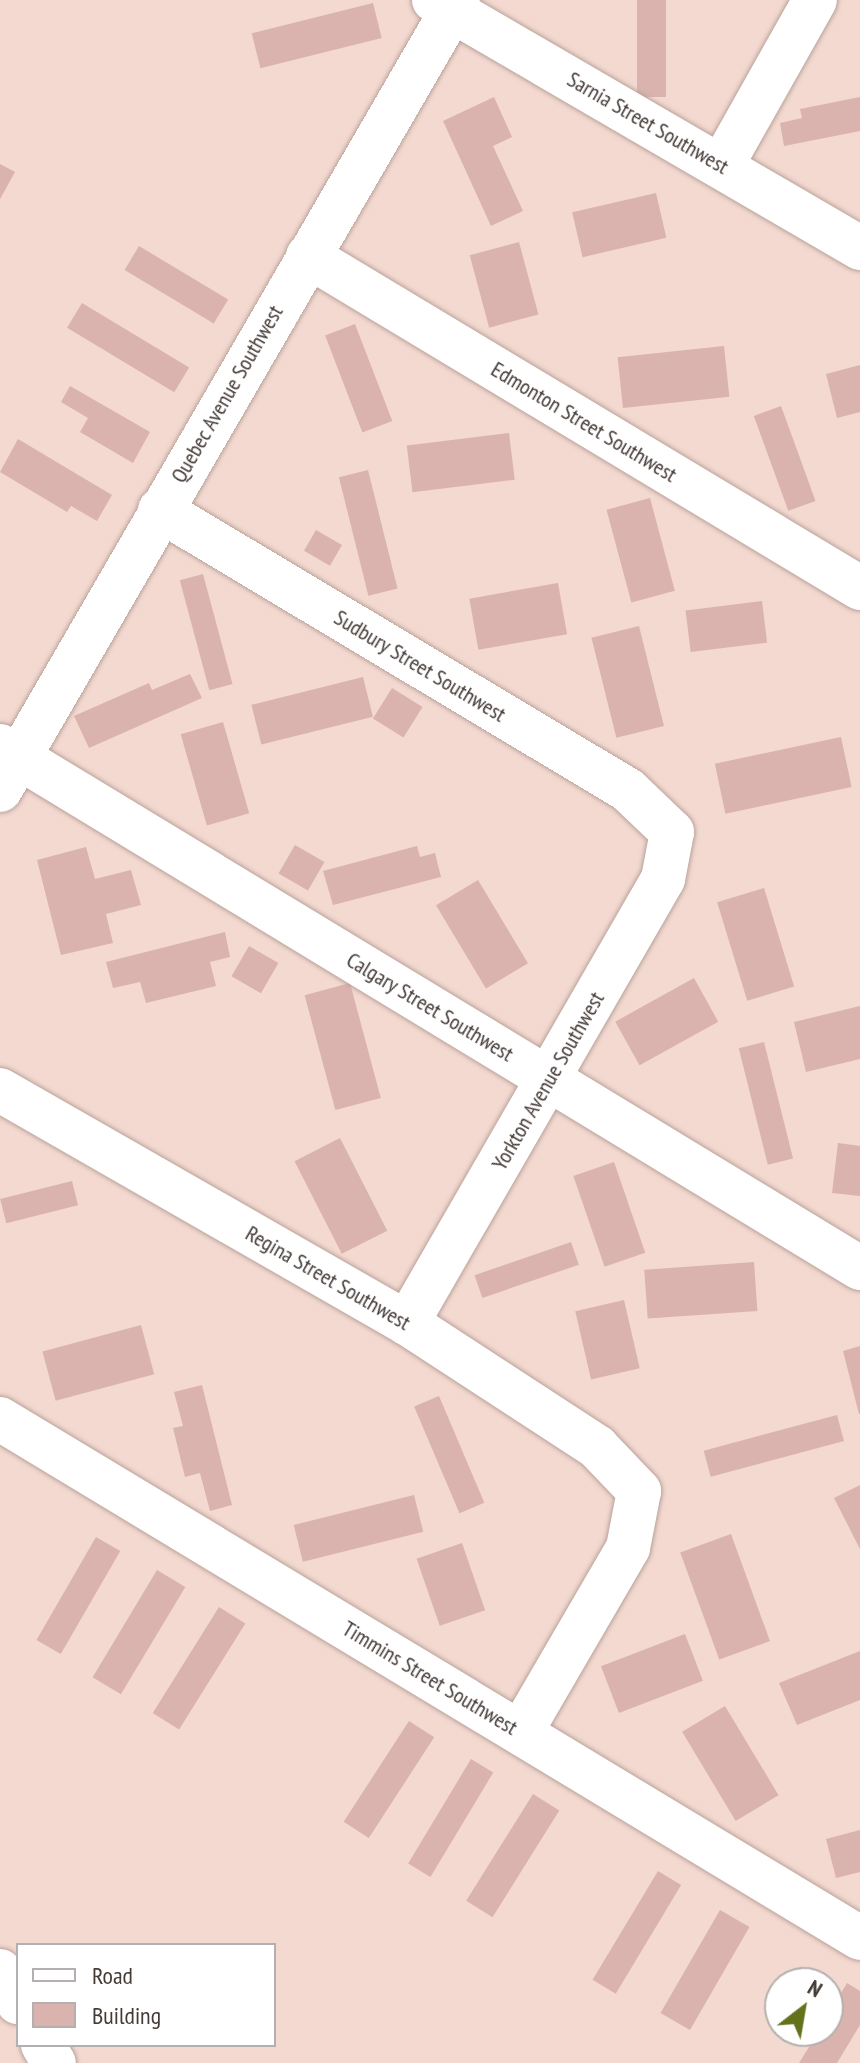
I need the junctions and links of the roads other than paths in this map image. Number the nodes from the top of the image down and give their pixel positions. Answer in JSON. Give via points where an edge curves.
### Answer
{"nodes":[{"id":1,"x":815,"y":0,"type":"edge"},
{"id":2,"x":448,"y":4,"type":"edge"},
{"id":3,"x":722,"y":165,"type":"junction"},
{"id":4,"x":860,"y":248,"type":"edge"},
{"id":5,"x":308,"y":256,"type":"junction"},
{"id":6,"x":160,"y":510,"type":"junction"},
{"id":7,"x":860,"y":588,"type":"edge"},
{"id":8,"x":6,"y":765,"type":"edge"},
{"id":9,"x":672,"y":832,"type":"joint"},
{"id":10,"x":549,"y":1079,"type":"junction"},
{"id":11,"x":0,"y":1090,"type":"edge"},
{"id":12,"x":860,"y":1268,"type":"edge"},
{"id":13,"x":407,"y":1323,"type":"junction"},
{"id":14,"x":0,"y":1419,"type":"edge"},
{"id":15,"x":521,"y":1732,"type":"junction"},
{"id":16,"x":860,"y":1938,"type":"edge"}],
"edges":[{"from":1,"to":3,"type":"street"},
{"from":2,"to":3,"type":"street","name":"Sarnia Street Southwest"},
{"from":2,"to":5,"type":"street","name":"Quebec Avenue Southwest"},
{"from":3,"to":4,"type":"street","name":"Sarnia Street Southwest"},
{"from":5,"to":6,"type":"street","name":"Quebec Avenue Southwest"},
{"from":5,"to":7,"type":"street","name":"Edmonton Street Southwest"},
{"from":6,"to":8,"type":"street","name":"Quebec Avenue Southwest"},
{"from":6,"to":9,"type":"street","name":"Sudbury Street Southwest","via":[[628,790]]},
{"from":8,"to":10,"type":"street","name":"Calgary Street Southwest"},
{"from":9,"to":10,"type":"street","name":"Yorkton Avenue Southwest","via":[[663,879]]},
{"from":10,"to":12,"type":"street","name":"Calgary Street Southwest"},
{"from":10,"to":13,"type":"street","name":"Yorkton Avenue Southwest"},
{"from":11,"to":13,"type":"street","name":"Regina Street Southwest"},
{"from":13,"to":15,"type":"street","name":"Regina Street Southwest","via":[[597,1447],[639,1491],[628,1548]]},
{"from":14,"to":15,"type":"street","name":"Timmins Street Southwest"},
{"from":15,"to":16,"type":"street","name":"Timmins Street Southwest"}]}
